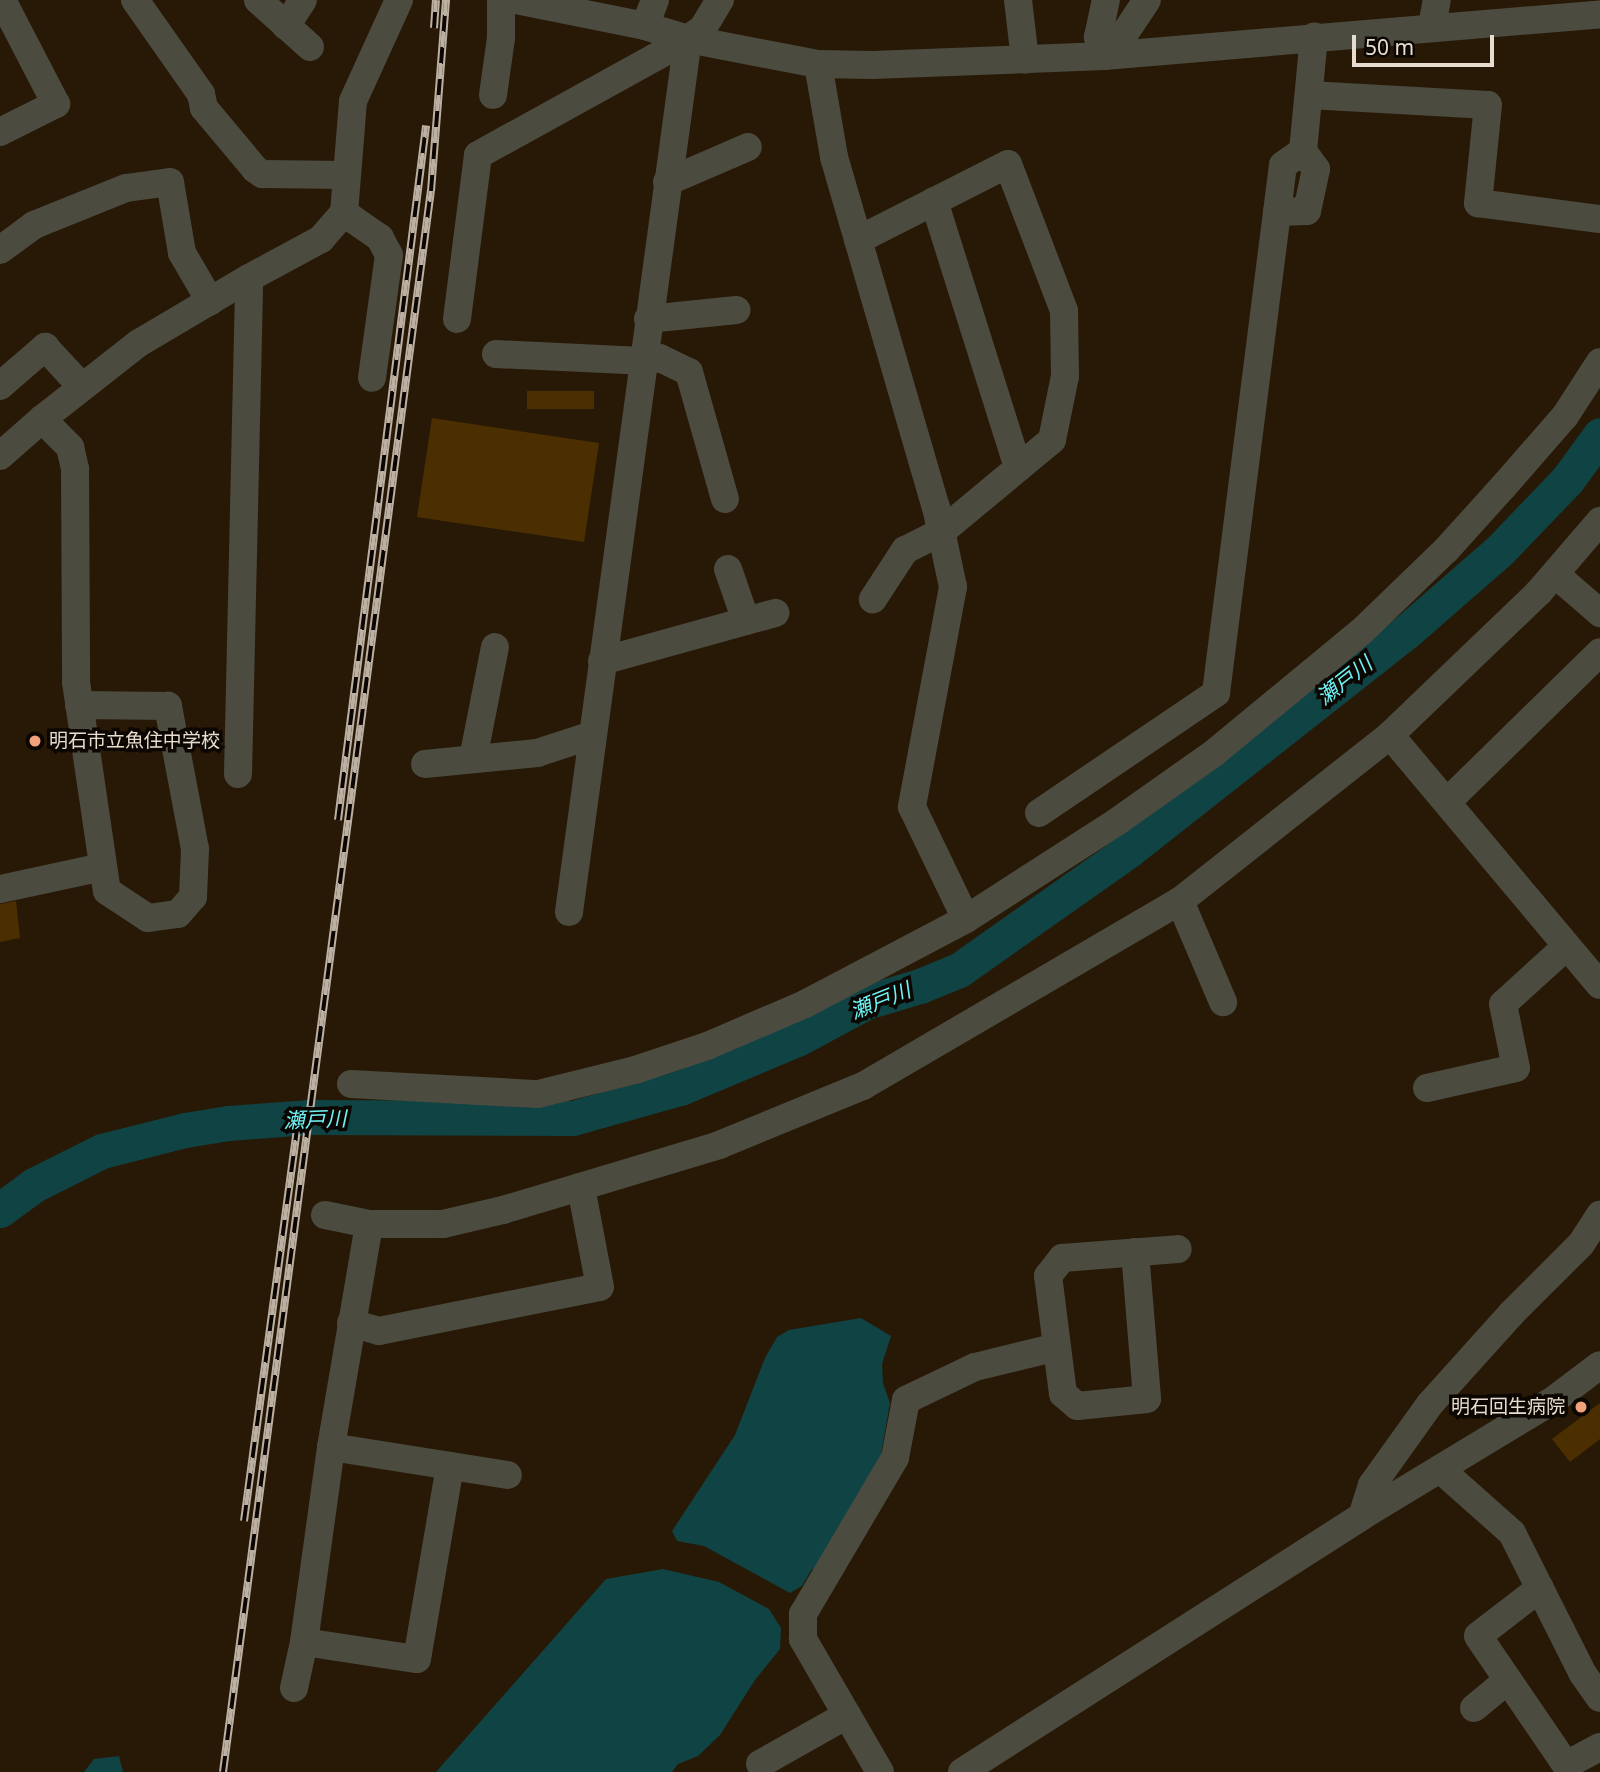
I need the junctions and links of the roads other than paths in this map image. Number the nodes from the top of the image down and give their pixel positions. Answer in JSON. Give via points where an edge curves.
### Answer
{"nodes":[{"id":1,"x":2,"y":0,"type":"edge"},
{"id":2,"x":135,"y":0,"type":"edge"},
{"id":3,"x":258,"y":0,"type":"edge"},
{"id":4,"x":303,"y":0,"type":"edge"},
{"id":5,"x":399,"y":0,"type":"edge"},
{"id":6,"x":500,"y":0,"type":"edge"},
{"id":7,"x":516,"y":0,"type":"edge"},
{"id":8,"x":720,"y":0,"type":"edge"},
{"id":9,"x":1018,"y":0,"type":"edge"},
{"id":10,"x":1106,"y":0,"type":"edge"},
{"id":11,"x":1147,"y":0,"type":"edge"},
{"id":12,"x":1437,"y":0,"type":"edge"},
{"id":13,"x":650,"y":13,"type":"edge"},
{"id":14,"x":1600,"y":14,"type":"edge"},
{"id":15,"x":286,"y":26,"type":"junction"},
{"id":16,"x":1433,"y":27,"type":"junction"},
{"id":17,"x":1314,"y":37,"type":"junction"},
{"id":18,"x":688,"y":39,"type":"junction"},
{"id":19,"x":310,"y":47,"type":"dead end"},
{"id":20,"x":1104,"y":56,"type":"junction"},
{"id":21,"x":1025,"y":60,"type":"junction"},
{"id":22,"x":818,"y":64,"type":"junction"},
{"id":23,"x":493,"y":95,"type":"dead end"},
{"id":24,"x":1309,"y":95,"type":"junction"},
{"id":25,"x":0,"y":132,"type":"edge"},
{"id":26,"x":748,"y":147,"type":"dead end"},
{"id":27,"x":346,"y":175,"type":"junction"},
{"id":28,"x":667,"y":182,"type":"junction"},
{"id":29,"x":934,"y":201,"type":"junction"},
{"id":30,"x":344,"y":213,"type":"junction"},
{"id":31,"x":1600,"y":219,"type":"edge"},
{"id":32,"x":858,"y":240,"type":"junction"},
{"id":33,"x":0,"y":250,"type":"edge"},
{"id":34,"x":249,"y":278,"type":"junction"},
{"id":35,"x":210,"y":301,"type":"junction"},
{"id":36,"x":737,"y":310,"type":"dead end"},
{"id":37,"x":457,"y":319,"type":"dead end"},
{"id":38,"x":648,"y":319,"type":"junction"},
{"id":39,"x":496,"y":354,"type":"dead end"},
{"id":40,"x":642,"y":361,"type":"junction"},
{"id":41,"x":1600,"y":362,"type":"edge"},
{"id":42,"x":372,"y":377,"type":"dead end"},
{"id":43,"x":0,"y":386,"type":"edge"},
{"id":44,"x":82,"y":387,"type":"junction"},
{"id":45,"x":42,"y":419,"type":"junction"},
{"id":46,"x":0,"y":456,"type":"edge"},
{"id":47,"x":1018,"y":468,"type":"junction"},
{"id":48,"x":725,"y":499,"type":"dead end"},
{"id":49,"x":1600,"y":521,"type":"edge"},
{"id":50,"x":942,"y":532,"type":"junction"},
{"id":51,"x":728,"y":569,"type":"dead end"},
{"id":52,"x":1555,"y":574,"type":"junction"},
{"id":53,"x":873,"y":599,"type":"dead end"},
{"id":54,"x":775,"y":613,"type":"dead end"},
{"id":55,"x":1600,"y":613,"type":"edge"},
{"id":56,"x":746,"y":621,"type":"junction"},
{"id":57,"x":495,"y":647,"type":"dead end"},
{"id":58,"x":1600,"y":652,"type":"edge"},
{"id":59,"x":602,"y":661,"type":"junction"},
{"id":60,"x":79,"y":705,"type":"junction"},
{"id":61,"x":592,"y":735,"type":"junction"},
{"id":62,"x":1391,"y":735,"type":"junction"},
{"id":63,"x":473,"y":760,"type":"junction"},
{"id":64,"x":425,"y":764,"type":"dead end"},
{"id":65,"x":238,"y":774,"type":"dead end"},
{"id":66,"x":1447,"y":802,"type":"junction"},
{"id":67,"x":1039,"y":813,"type":"dead end"},
{"id":68,"x":103,"y":867,"type":"junction"},
{"id":69,"x":0,"y":889,"type":"edge"},
{"id":70,"x":1180,"y":901,"type":"junction"},
{"id":71,"x":569,"y":912,"type":"dead end"},
{"id":72,"x":966,"y":919,"type":"junction"},
{"id":73,"x":1567,"y":946,"type":"junction"},
{"id":74,"x":1600,"y":985,"type":"edge"},
{"id":75,"x":1223,"y":1002,"type":"dead end"},
{"id":76,"x":351,"y":1084,"type":"dead end"},
{"id":77,"x":1427,"y":1088,"type":"dead end"},
{"id":78,"x":581,"y":1187,"type":"junction"},
{"id":79,"x":1600,"y":1214,"type":"edge"},
{"id":80,"x":325,"y":1215,"type":"dead end"},
{"id":81,"x":369,"y":1224,"type":"junction"},
{"id":82,"x":1178,"y":1249,"type":"dead end"},
{"id":83,"x":1135,"y":1252,"type":"junction"},
{"id":84,"x":351,"y":1323,"type":"junction"},
{"id":85,"x":1057,"y":1347,"type":"junction"},
{"id":86,"x":1600,"y":1365,"type":"edge"},
{"id":87,"x":331,"y":1447,"type":"junction"},
{"id":88,"x":450,"y":1466,"type":"junction"},
{"id":89,"x":1440,"y":1469,"type":"junction"},
{"id":90,"x":508,"y":1475,"type":"dead end"},
{"id":91,"x":1362,"y":1516,"type":"junction"},
{"id":92,"x":1540,"y":1588,"type":"junction"},
{"id":93,"x":304,"y":1643,"type":"junction"},
{"id":94,"x":1508,"y":1680,"type":"junction"},
{"id":95,"x":294,"y":1688,"type":"dead end"},
{"id":96,"x":1600,"y":1698,"type":"edge"},
{"id":97,"x":1474,"y":1708,"type":"dead end"},
{"id":98,"x":847,"y":1715,"type":"junction"},
{"id":99,"x":1600,"y":1747,"type":"edge"},
{"id":100,"x":758,"y":1760,"type":"edge"},
{"id":101,"x":880,"y":1772,"type":"edge"},
{"id":102,"x":962,"y":1772,"type":"edge"}],
"edges":[{"from":1,"to":25,"type":"street","via":[[56,104]]},
{"from":2,"to":27,"type":"street","via":[[201,94],[204,108],[255,169],[262,174]]},
{"from":3,"to":15,"type":"street"},
{"from":4,"to":15,"type":"street"},
{"from":5,"to":27,"type":"street","via":[[354,101]]},
{"from":6,"to":23,"type":"street","via":[[501,38]]},
{"from":7,"to":13,"type":"street"},
{"from":8,"to":18,"type":"street","via":[[703,28]]},
{"from":9,"to":21,"type":"street"},
{"from":10,"to":20,"type":"street","via":[[1098,37]]},
{"from":11,"to":20,"type":"street"},
{"from":12,"to":16,"type":"street"},
{"from":13,"to":18,"type":"street"},
{"from":14,"to":16,"type":"street"},
{"from":15,"to":19,"type":"street"},
{"from":16,"to":17,"type":"street"},
{"from":17,"to":20,"type":"street"},
{"from":17,"to":24,"type":"street"},
{"from":18,"to":22,"type":"street"},
{"from":18,"to":28,"type":"street"},
{"from":18,"to":37,"type":"street","via":[[478,155]]},
{"from":20,"to":21,"type":"street"},
{"from":21,"to":22,"type":"street"},
{"from":22,"to":32,"type":"street","via":[[834,157]]},
{"from":24,"to":31,"type":"street","via":[[1488,105],[1478,202]]},
{"from":24,"to":67,"type":"street","via":[[1303,151],[1283,165],[1216,693]]},
{"from":26,"to":28,"type":"street"},
{"from":27,"to":30,"type":"street"},
{"from":28,"to":38,"type":"street"},
{"from":29,"to":32,"type":"street"},
{"from":29,"to":47,"type":"street"},
{"from":29,"to":47,"type":"street","via":[[1008,164],[1064,311],[1065,376],[1052,440]]},
{"from":30,"to":34,"type":"street","via":[[321,239]]},
{"from":30,"to":42,"type":"street","via":[[380,238],[388,255]]},
{"from":32,"to":50,"type":"street"},
{"from":33,"to":35,"type":"street","via":[[34,225],[126,188],[170,182],[182,253]]},
{"from":34,"to":35,"type":"street"},
{"from":34,"to":65,"type":"street"},
{"from":35,"to":44,"type":"street","via":[[139,343]]},
{"from":36,"to":38,"type":"street"},
{"from":38,"to":40,"type":"street"},
{"from":39,"to":40,"type":"street"},
{"from":40,"to":48,"type":"street","via":[[660,358],[689,372]]},
{"from":40,"to":59,"type":"street"},
{"from":41,"to":72,"type":"street","via":[[1565,416],[1503,487],[1361,632],[1214,753]]},
{"from":43,"to":44,"type":"street","via":[[45,347]]},
{"from":44,"to":45,"type":"street"},
{"from":45,"to":46,"type":"street"},
{"from":45,"to":60,"type":"street","via":[[70,447],[75,469]]},
{"from":47,"to":50,"type":"street"},
{"from":49,"to":52,"type":"street"},
{"from":50,"to":53,"type":"street","via":[[905,550]]},
{"from":50,"to":72,"type":"street","via":[[953,587],[912,807]]},
{"from":51,"to":56,"type":"street"},
{"from":52,"to":55,"type":"street"},
{"from":52,"to":62,"type":"street"},
{"from":54,"to":56,"type":"street"},
{"from":56,"to":59,"type":"street"},
{"from":57,"to":63,"type":"street"},
{"from":58,"to":66,"type":"street"},
{"from":59,"to":61,"type":"street"},
{"from":60,"to":68,"type":"street"},
{"from":60,"to":68,"type":"street","via":[[168,706],[195,849],[193,897],[178,914],[148,918],[107,891]]},
{"from":61,"to":63,"type":"street","via":[[537,753]]},
{"from":61,"to":71,"type":"street"},
{"from":62,"to":66,"type":"street"},
{"from":62,"to":70,"type":"street"},
{"from":63,"to":64,"type":"street"},
{"from":66,"to":73,"type":"street"},
{"from":68,"to":69,"type":"street"},
{"from":70,"to":75,"type":"street"},
{"from":70,"to":78,"type":"street","via":[[863,1086],[719,1145]]},
{"from":72,"to":76,"type":"street","via":[[805,1004],[707,1046],[635,1070],[538,1094]]},
{"from":73,"to":74,"type":"street"},
{"from":73,"to":77,"type":"street","via":[[1503,1004],[1516,1068]]},
{"from":78,"to":81,"type":"street","via":[[443,1224]]},
{"from":78,"to":84,"type":"street","via":[[600,1287],[379,1331]]},
{"from":79,"to":91,"type":"street","via":[[1581,1244],[1430,1404],[1372,1485]]},
{"from":80,"to":81,"type":"street"},
{"from":81,"to":84,"type":"street"},
{"from":82,"to":83,"type":"street"},
{"from":83,"to":85,"type":"street","via":[[1062,1258],[1048,1276]]},
{"from":83,"to":85,"type":"street","via":[[1147,1399],[1077,1406],[1063,1394]]},
{"from":84,"to":87,"type":"street"},
{"from":85,"to":98,"type":"street","via":[[975,1367],[906,1400],[895,1458],[803,1614],[803,1639]]},
{"from":86,"to":89,"type":"street","via":[[1555,1399]]},
{"from":87,"to":88,"type":"street"},
{"from":87,"to":93,"type":"street"},
{"from":88,"to":90,"type":"street"},
{"from":88,"to":93,"type":"street","via":[[417,1659]]},
{"from":89,"to":91,"type":"street"},
{"from":89,"to":92,"type":"street","via":[[1512,1533]]},
{"from":91,"to":102,"type":"street"},
{"from":92,"to":94,"type":"street","via":[[1478,1636]]},
{"from":92,"to":96,"type":"street"},
{"from":93,"to":95,"type":"street"},
{"from":94,"to":97,"type":"street"},
{"from":94,"to":99,"type":"street","via":[[1566,1765]]},
{"from":98,"to":100,"type":"street"},
{"from":98,"to":101,"type":"street"}]}
